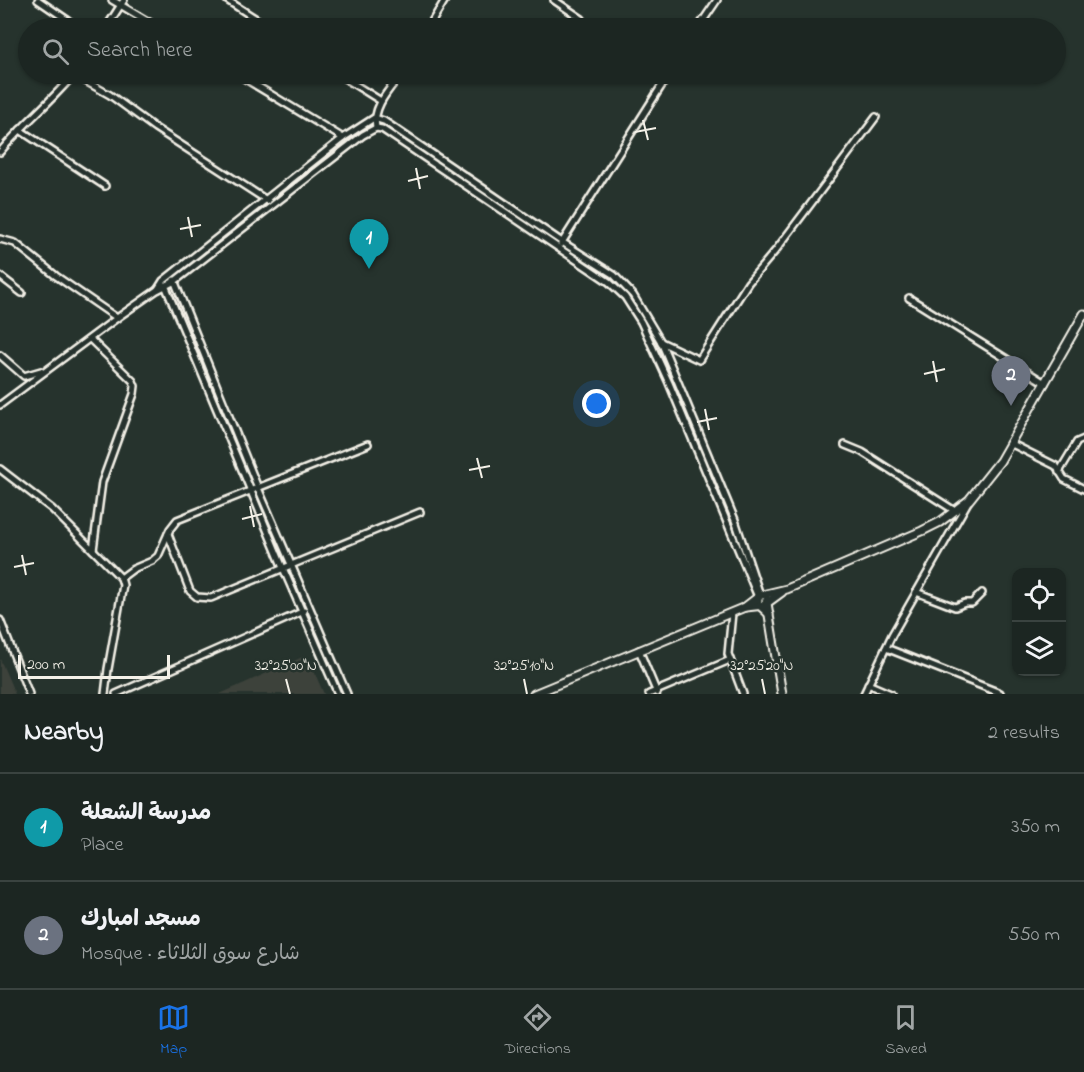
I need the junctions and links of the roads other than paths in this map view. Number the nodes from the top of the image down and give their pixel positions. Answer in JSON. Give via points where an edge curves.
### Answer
{"nodes":[{"id":1,"x":38,"y":0,"type":"edge"},
{"id":2,"x":112,"y":0,"type":"edge"},
{"id":3,"x":227,"y":0,"type":"edge"},
{"id":4,"x":445,"y":0,"type":"edge"},
{"id":5,"x":554,"y":0,"type":"edge"},
{"id":6,"x":717,"y":0,"type":"edge"},
{"id":7,"x":122,"y":3,"type":"edge"},
{"id":8,"x":64,"y":18,"type":"edge"},
{"id":9,"x":112,"y":18,"type":"edge"},
{"id":10,"x":144,"y":18,"type":"edge"},
{"id":11,"x":255,"y":18,"type":"edge"},
{"id":12,"x":434,"y":18,"type":"edge"},
{"id":13,"x":581,"y":18,"type":"edge"},
{"id":14,"x":705,"y":18,"type":"edge"},
{"id":15,"x":66,"y":84,"type":"edge"},
{"id":16,"x":91,"y":84,"type":"edge"},
{"id":17,"x":254,"y":84,"type":"edge"},
{"id":18,"x":354,"y":84,"type":"edge"},
{"id":19,"x":393,"y":84,"type":"edge"},
{"id":20,"x":663,"y":84,"type":"edge"},
{"id":21,"x":381,"y":101,"type":"junction"},
{"id":22,"x":876,"y":117,"type":"dead end"},
{"id":23,"x":374,"y":118,"type":"junction"},
{"id":24,"x":376,"y":128,"type":"junction"},
{"id":25,"x":20,"y":130,"type":"junction"},
{"id":26,"x":343,"y":138,"type":"junction"},
{"id":27,"x":1,"y":148,"type":"edge"},
{"id":28,"x":466,"y":176,"type":"junction"},
{"id":29,"x":463,"y":182,"type":"junction"},
{"id":30,"x":105,"y":186,"type":"dead end"},
{"id":31,"x":266,"y":200,"type":"junction"},
{"id":32,"x":273,"y":205,"type":"junction"},
{"id":33,"x":0,"y":239,"type":"edge"},
{"id":34,"x":562,"y":242,"type":"junction"},
{"id":35,"x":559,"y":249,"type":"junction"},
{"id":36,"x":171,"y":275,"type":"junction"},
{"id":37,"x":0,"y":276,"type":"edge"},
{"id":38,"x":175,"y":281,"type":"junction"},
{"id":39,"x":165,"y":284,"type":"junction"},
{"id":40,"x":22,"y":293,"type":"dead end"},
{"id":41,"x":909,"y":298,"type":"dead end"},
{"id":42,"x":1084,"y":314,"type":"edge"},
{"id":43,"x":117,"y":318,"type":"junction"},
{"id":44,"x":90,"y":339,"type":"junction"},
{"id":45,"x":661,"y":342,"type":"junction"},
{"id":46,"x":0,"y":355,"type":"edge"},
{"id":47,"x":46,"y":370,"type":"junction"},
{"id":48,"x":1045,"y":383,"type":"junction"},
{"id":49,"x":0,"y":405,"type":"edge"},
{"id":50,"x":1084,"y":439,"type":"edge"},
{"id":51,"x":703,"y":441,"type":"junction"},
{"id":52,"x":1010,"y":443,"type":"junction"},
{"id":53,"x":368,"y":444,"type":"dead end"},
{"id":54,"x":694,"y":445,"type":"junction"},
{"id":55,"x":845,"y":445,"type":"dead end"},
{"id":56,"x":0,"y":469,"type":"edge"},
{"id":57,"x":1059,"y":472,"type":"junction"},
{"id":58,"x":258,"y":488,"type":"junction"},
{"id":59,"x":1084,"y":489,"type":"edge"},
{"id":60,"x":251,"y":491,"type":"junction"},
{"id":61,"x":969,"y":500,"type":"junction"},
{"id":62,"x":955,"y":511,"type":"junction"},
{"id":63,"x":420,"y":512,"type":"dead end"},
{"id":64,"x":168,"y":534,"type":"junction"},
{"id":65,"x":93,"y":550,"type":"junction"},
{"id":66,"x":291,"y":564,"type":"junction"},
{"id":67,"x":283,"y":567,"type":"junction"},
{"id":68,"x":121,"y":578,"type":"junction"},
{"id":69,"x":916,"y":592,"type":"junction"},
{"id":70,"x":982,"y":593,"type":"dead end"},
{"id":71,"x":761,"y":599,"type":"junction"},
{"id":72,"x":310,"y":608,"type":"junction"},
{"id":73,"x":302,"y":612,"type":"junction"},
{"id":74,"x":732,"y":613,"type":"junction"},
{"id":75,"x":0,"y":620,"type":"edge"},
{"id":76,"x":886,"y":648,"type":"junction"},
{"id":77,"x":639,"y":650,"type":"junction"},
{"id":78,"x":730,"y":660,"type":"junction"},
{"id":79,"x":868,"y":684,"type":"junction"},
{"id":80,"x":657,"y":693,"type":"edge"},
{"id":81,"x":1000,"y":693,"type":"edge"},
{"id":82,"x":29,"y":694,"type":"edge"},
{"id":83,"x":105,"y":694,"type":"edge"},
{"id":84,"x":116,"y":694,"type":"edge"},
{"id":85,"x":338,"y":694,"type":"edge"},
{"id":86,"x":347,"y":694,"type":"edge"},
{"id":87,"x":536,"y":694,"type":"edge"},
{"id":88,"x":649,"y":694,"type":"edge"},
{"id":89,"x":743,"y":694,"type":"edge"},
{"id":90,"x":781,"y":694,"type":"edge"},
{"id":91,"x":864,"y":694,"type":"edge"},
{"id":92,"x":891,"y":694,"type":"edge"}],
"edges":[{"from":1,"to":8,"type":"street"},
{"from":2,"to":7,"type":"street"},
{"from":3,"to":11,"type":"street"},
{"from":4,"to":12,"type":"street"},
{"from":5,"to":13,"type":"street"},
{"from":6,"to":14,"type":"street"},
{"from":7,"to":9,"type":"street"},
{"from":7,"to":10,"type":"street"},
{"from":15,"to":25,"type":"street"},
{"from":16,"to":31,"type":"street"},
{"from":17,"to":26,"type":"street"},
{"from":18,"to":21,"type":"street"},
{"from":19,"to":21,"type":"street"},
{"from":20,"to":34,"type":"street"},
{"from":21,"to":23,"type":"street"},
{"from":22,"to":45,"type":"street","via":[[736,299],[699,360]]},
{"from":23,"to":24,"type":"street"},
{"from":23,"to":26,"type":"street"},
{"from":23,"to":28,"type":"street"},
{"from":24,"to":29,"type":"street"},
{"from":24,"to":32,"type":"street"},
{"from":25,"to":27,"type":"street"},
{"from":25,"to":30,"type":"street"},
{"from":26,"to":31,"type":"street"},
{"from":28,"to":29,"type":"street"},
{"from":28,"to":34,"type":"street"},
{"from":29,"to":35,"type":"street"},
{"from":31,"to":32,"type":"street"},
{"from":31,"to":36,"type":"street"},
{"from":32,"to":38,"type":"street"},
{"from":33,"to":43,"type":"street","via":[[15,243]]},
{"from":34,"to":35,"type":"street"},
{"from":34,"to":45,"type":"street","via":[[626,286]]},
{"from":35,"to":54,"type":"street","via":[[625,297],[642,322]]},
{"from":36,"to":38,"type":"street"},
{"from":36,"to":39,"type":"street"},
{"from":37,"to":40,"type":"street"},
{"from":38,"to":39,"type":"street"},
{"from":38,"to":58,"type":"street"},
{"from":39,"to":43,"type":"street"},
{"from":39,"to":60,"type":"street"},
{"from":41,"to":48,"type":"street"},
{"from":42,"to":48,"type":"street"},
{"from":43,"to":44,"type":"street"},
{"from":44,"to":47,"type":"street"},
{"from":44,"to":65,"type":"street","via":[[135,386],[102,482]]},
{"from":45,"to":51,"type":"street"},
{"from":46,"to":47,"type":"street","via":[[24,376]]},
{"from":47,"to":49,"type":"street"},
{"from":48,"to":52,"type":"street"},
{"from":50,"to":57,"type":"street","via":[[1077,442]]},
{"from":51,"to":54,"type":"street"},
{"from":51,"to":71,"type":"street"},
{"from":52,"to":57,"type":"street","via":[[1056,466]]},
{"from":52,"to":61,"type":"street"},
{"from":53,"to":58,"type":"street"},
{"from":54,"to":71,"type":"street"},
{"from":55,"to":62,"type":"street"},
{"from":56,"to":65,"type":"street","via":[[52,509]]},
{"from":57,"to":59,"type":"street"},
{"from":58,"to":60,"type":"street"},
{"from":58,"to":66,"type":"street"},
{"from":60,"to":64,"type":"street","via":[[177,520]]},
{"from":60,"to":67,"type":"street"},
{"from":61,"to":62,"type":"street"},
{"from":61,"to":69,"type":"street"},
{"from":62,"to":71,"type":"street","via":[[922,531]]},
{"from":63,"to":66,"type":"street"},
{"from":64,"to":67,"type":"street","via":[[190,591],[197,597],[219,596]]},
{"from":64,"to":68,"type":"street","via":[[158,556]]},
{"from":65,"to":68,"type":"street"},
{"from":66,"to":67,"type":"street"},
{"from":66,"to":72,"type":"street"},
{"from":67,"to":73,"type":"street"},
{"from":68,"to":83,"type":"street"},
{"from":69,"to":70,"type":"street","via":[[955,607],[972,603]]},
{"from":69,"to":76,"type":"street"},
{"from":71,"to":74,"type":"street"},
{"from":71,"to":90,"type":"street","via":[[769,614]]},
{"from":72,"to":73,"type":"street"},
{"from":72,"to":86,"type":"street"},
{"from":73,"to":84,"type":"street"},
{"from":73,"to":85,"type":"street"},
{"from":74,"to":77,"type":"street"},
{"from":74,"to":78,"type":"street"},
{"from":75,"to":82,"type":"street"},
{"from":76,"to":79,"type":"street"},
{"from":76,"to":81,"type":"street"},
{"from":77,"to":80,"type":"street"},
{"from":77,"to":87,"type":"street"},
{"from":78,"to":80,"type":"street"},
{"from":78,"to":89,"type":"street"},
{"from":79,"to":91,"type":"street"},
{"from":79,"to":92,"type":"street"},
{"from":80,"to":88,"type":"street"}]}
